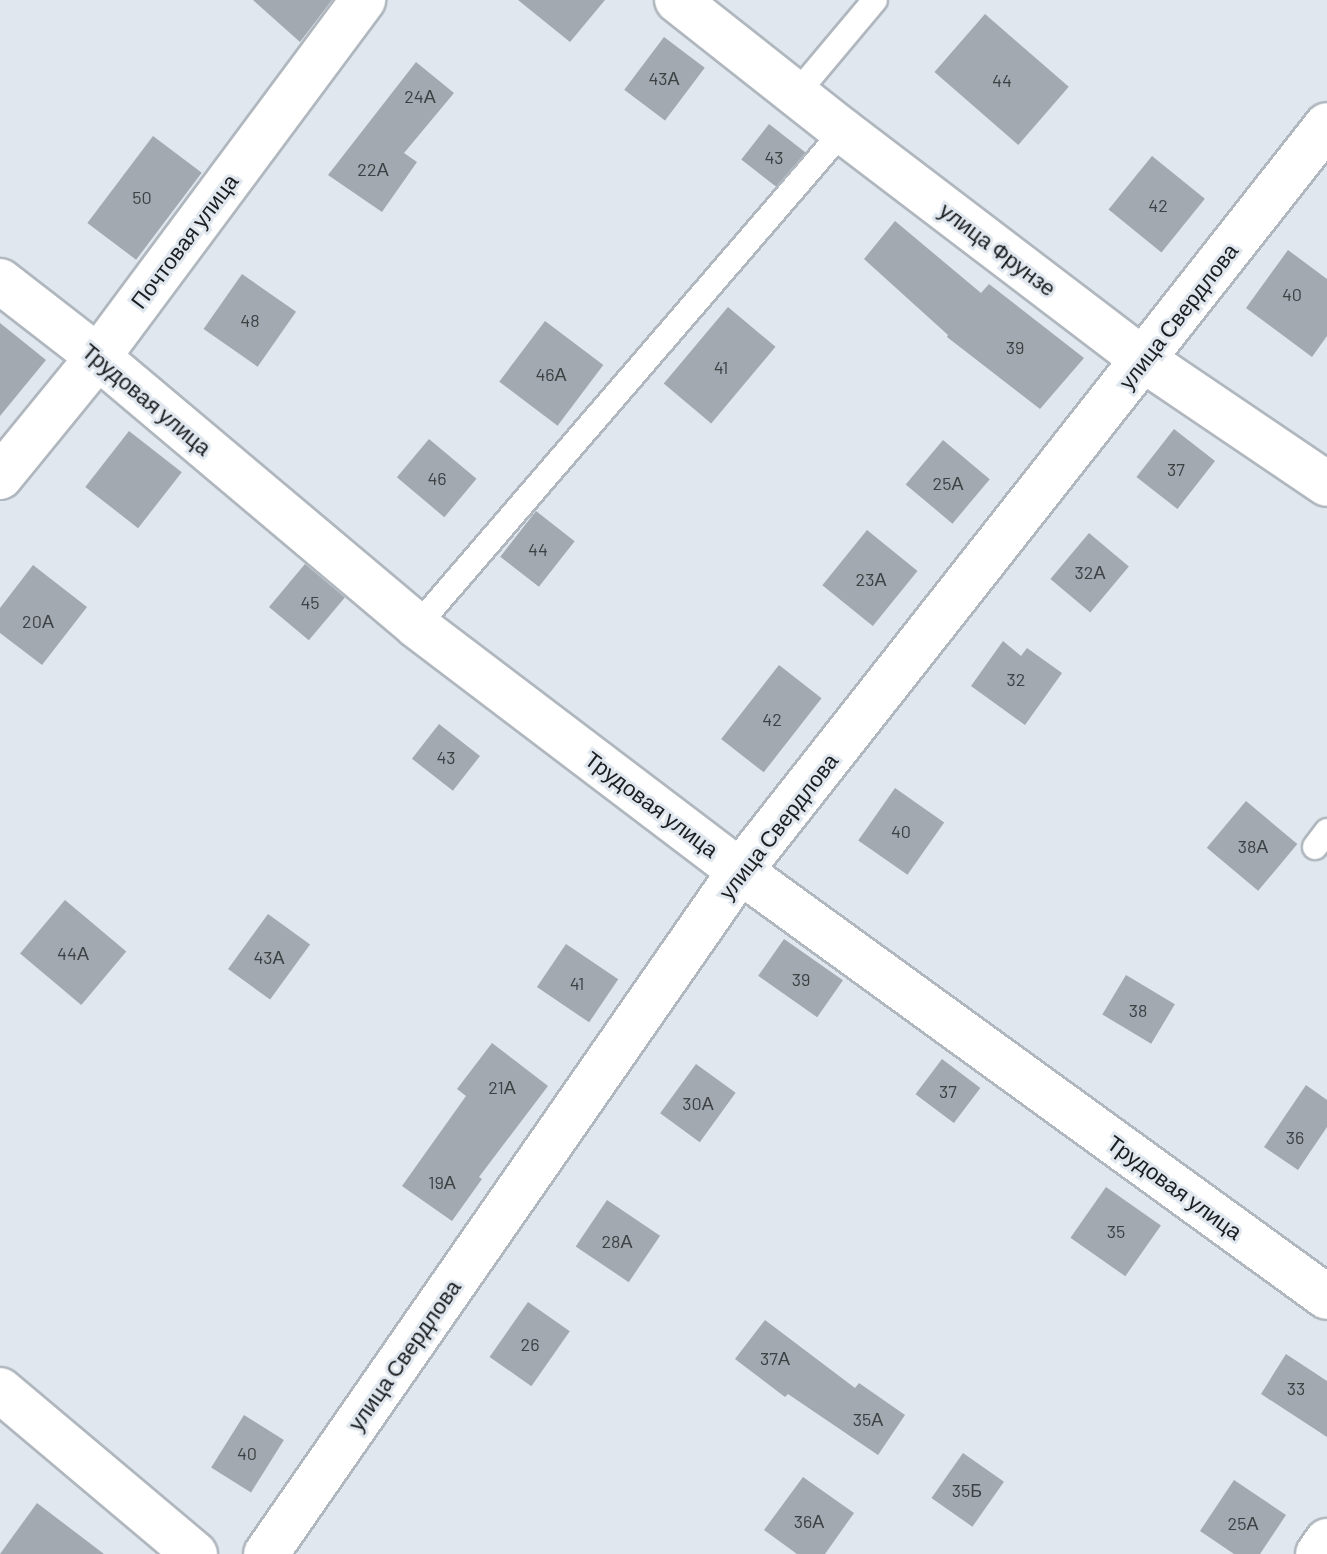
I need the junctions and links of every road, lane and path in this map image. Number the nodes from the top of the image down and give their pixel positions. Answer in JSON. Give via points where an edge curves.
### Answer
{"nodes":[{"id":1,"x":363,"y":0,"type":"edge"},
{"id":2,"x":677,"y":0,"type":"edge"},
{"id":3,"x":875,"y":0,"type":"edge"},
{"id":4,"x":797,"y":93,"type":"junction"},
{"id":5,"x":1327,"y":125,"type":"edge"},
{"id":6,"x":843,"y":131,"type":"junction"},
{"id":7,"x":0,"y":281,"type":"edge"},
{"id":8,"x":98,"y":357,"type":"junction"},
{"id":9,"x":1144,"y":360,"type":"junction"},
{"id":10,"x":0,"y":477,"type":"edge"},
{"id":11,"x":1327,"y":484,"type":"edge"},
{"id":12,"x":417,"y":626,"type":"junction"},
{"id":13,"x":740,"y":871,"type":"junction"},
{"id":14,"x":1327,"y":1297,"type":"edge"},
{"id":15,"x":0,"y":1390,"type":"edge"},
{"id":16,"x":1327,"y":1541,"type":"edge"},
{"id":17,"x":195,"y":1554,"type":"edge"},
{"id":18,"x":266,"y":1554,"type":"edge"},
{"id":19,"x":1318,"y":1554,"type":"edge"}],
"edges":[{"from":1,"to":8,"type":"street","name":"Почтовая улица"},
{"from":2,"to":4,"type":"street","name":"улица Фрунзе"},
{"from":3,"to":4,"type":"lane"},
{"from":4,"to":6,"type":"street","name":"улица Фрунзе"},
{"from":5,"to":9,"type":"street","name":"улица Свердлова"},
{"from":6,"to":9,"type":"street","name":"улица Фрунзе"},
{"from":6,"to":12,"type":"lane"},
{"from":7,"to":8,"type":"street","name":"Трудовая улица"},
{"from":8,"to":10,"type":"street","name":"Почтовая улица"},
{"from":8,"to":12,"type":"street","name":"Трудовая улица"},
{"from":9,"to":11,"type":"street","name":"улица Фрунзе"},
{"from":9,"to":13,"type":"street","name":"улица Свердлова"},
{"from":12,"to":13,"type":"street","name":"Трудовая улица"},
{"from":13,"to":14,"type":"street","name":"Трудовая улица"},
{"from":13,"to":18,"type":"street","name":"улица Свердлова"},
{"from":15,"to":17,"type":"street"},
{"from":16,"to":19,"type":"street"}]}
